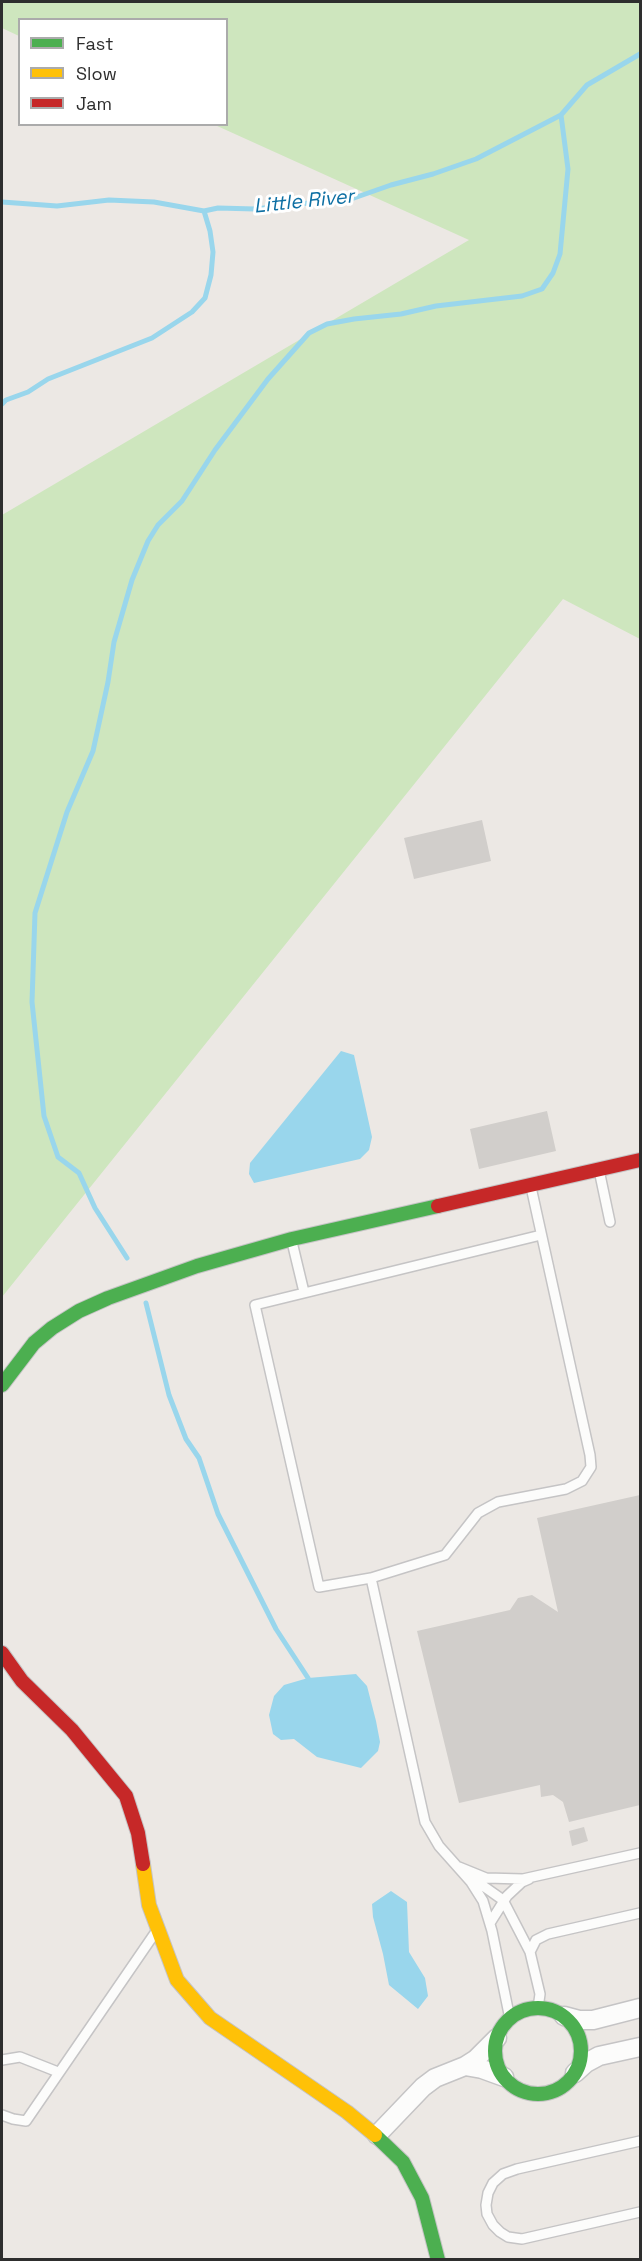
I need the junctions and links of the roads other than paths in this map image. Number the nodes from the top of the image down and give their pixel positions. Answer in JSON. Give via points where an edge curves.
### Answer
{"nodes":[{"id":1,"x":640,"y":1160,"type":"edge"},
{"id":2,"x":599,"y":1170,"type":"junction"},
{"id":3,"x":531,"y":1186,"type":"junction"},
{"id":4,"x":610,"y":1222,"type":"dead end"},
{"id":5,"x":541,"y":1235,"type":"junction"},
{"id":6,"x":292,"y":1239,"type":"junction"},
{"id":7,"x":304,"y":1292,"type":"junction"},
{"id":8,"x":2,"y":1385,"type":"edge"},
{"id":9,"x":371,"y":1578,"type":"junction"},
{"id":10,"x":2,"y":1653,"type":"edge"},
{"id":11,"x":640,"y":1853,"type":"edge"},
{"id":12,"x":455,"y":1865,"type":"junction"},
{"id":13,"x":534,"y":1876,"type":"junction"},
{"id":14,"x":503,"y":1900,"type":"junction"},
{"id":15,"x":640,"y":1913,"type":"edge"},
{"id":16,"x":490,"y":1923,"type":"junction"},
{"id":17,"x":158,"y":1928,"type":"junction"},
{"id":18,"x":530,"y":1952,"type":"junction"},
{"id":19,"x":538,"y":2008,"type":"junction"},
{"id":20,"x":640,"y":2008,"type":"edge"},
{"id":21,"x":564,"y":2016,"type":"junction"},
{"id":22,"x":510,"y":2019,"type":"junction"},
{"id":23,"x":498,"y":2038,"type":"junction"},
{"id":24,"x":640,"y":2047,"type":"edge"},
{"id":25,"x":2,"y":2060,"type":"edge"},
{"id":26,"x":465,"y":2066,"type":"junction"},
{"id":27,"x":58,"y":2072,"type":"junction"},
{"id":28,"x":575,"y":2073,"type":"junction"},
{"id":29,"x":504,"y":2077,"type":"junction"},
{"id":30,"x":2,"y":2115,"type":"edge"},
{"id":31,"x":377,"y":2135,"type":"junction"},
{"id":32,"x":640,"y":2141,"type":"edge"},
{"id":33,"x":640,"y":2212,"type":"edge"},
{"id":34,"x":438,"y":2259,"type":"edge"}],
"edges":[{"from":1,"to":2,"type":"street"},
{"from":2,"to":3,"type":"street"},
{"from":2,"to":4,"type":"lane"},
{"from":3,"to":5,"type":"lane"},
{"from":3,"to":6,"type":"street"},
{"from":5,"to":7,"type":"lane"},
{"from":5,"to":9,"type":"lane","via":[[591,1467],[582,1481],[566,1489],[498,1502],[478,1513],[445,1555]]},
{"from":6,"to":7,"type":"lane"},
{"from":6,"to":8,"type":"street","via":[[197,1266],[79,1311],[34,1343]]},
{"from":7,"to":9,"type":"lane","via":[[255,1305],[319,1587]]},
{"from":9,"to":12,"type":"lane","via":[[425,1822]]},
{"from":10,"to":17,"type":"street","via":[[22,1681],[72,1730],[126,1796],[138,1833],[149,1905]]},
{"from":11,"to":13,"type":"lane"},
{"from":12,"to":13,"type":"lane","via":[[486,1878]]},
{"from":12,"to":14,"type":"lane"},
{"from":12,"to":16,"type":"lane","via":[[483,1901]]},
{"from":13,"to":14,"type":"lane"},
{"from":14,"to":16,"type":"lane"},
{"from":14,"to":18,"type":"lane"},
{"from":15,"to":18,"type":"lane","via":[[548,1934],[536,1940]]},
{"from":16,"to":22,"type":"lane"},
{"from":17,"to":27,"type":"lane"},
{"from":17,"to":31,"type":"street","via":[[177,1980],[210,2018]]},
{"from":18,"to":19,"type":"lane","via":[[540,1994]]},
{"from":19,"to":21,"type":"street"},
{"from":19,"to":22,"type":"street"},
{"from":20,"to":21,"type":"street","via":[[593,2020]]},
{"from":21,"to":28,"type":"street","via":[[579,2036],[580,2060]]},
{"from":22,"to":23,"type":"street"},
{"from":23,"to":26,"type":"street"},
{"from":23,"to":29,"type":"street","via":[[498,2065]]},
{"from":24,"to":28,"type":"street","via":[[599,2056]]},
{"from":25,"to":27,"type":"lane","via":[[20,2057]]},
{"from":26,"to":29,"type":"street"},
{"from":26,"to":31,"type":"street","via":[[423,2087]]},
{"from":27,"to":30,"type":"lane","via":[[27,2121]]},
{"from":28,"to":29,"type":"street","via":[[566,2084],[540,2093],[527,2092]]},
{"from":31,"to":34,"type":"street","via":[[403,2162],[414,2181]]},
{"from":32,"to":33,"type":"lane","via":[[503,2174],[488,2193],[486,2205],[487,2214],[500,2232],[522,2239]]}]}
